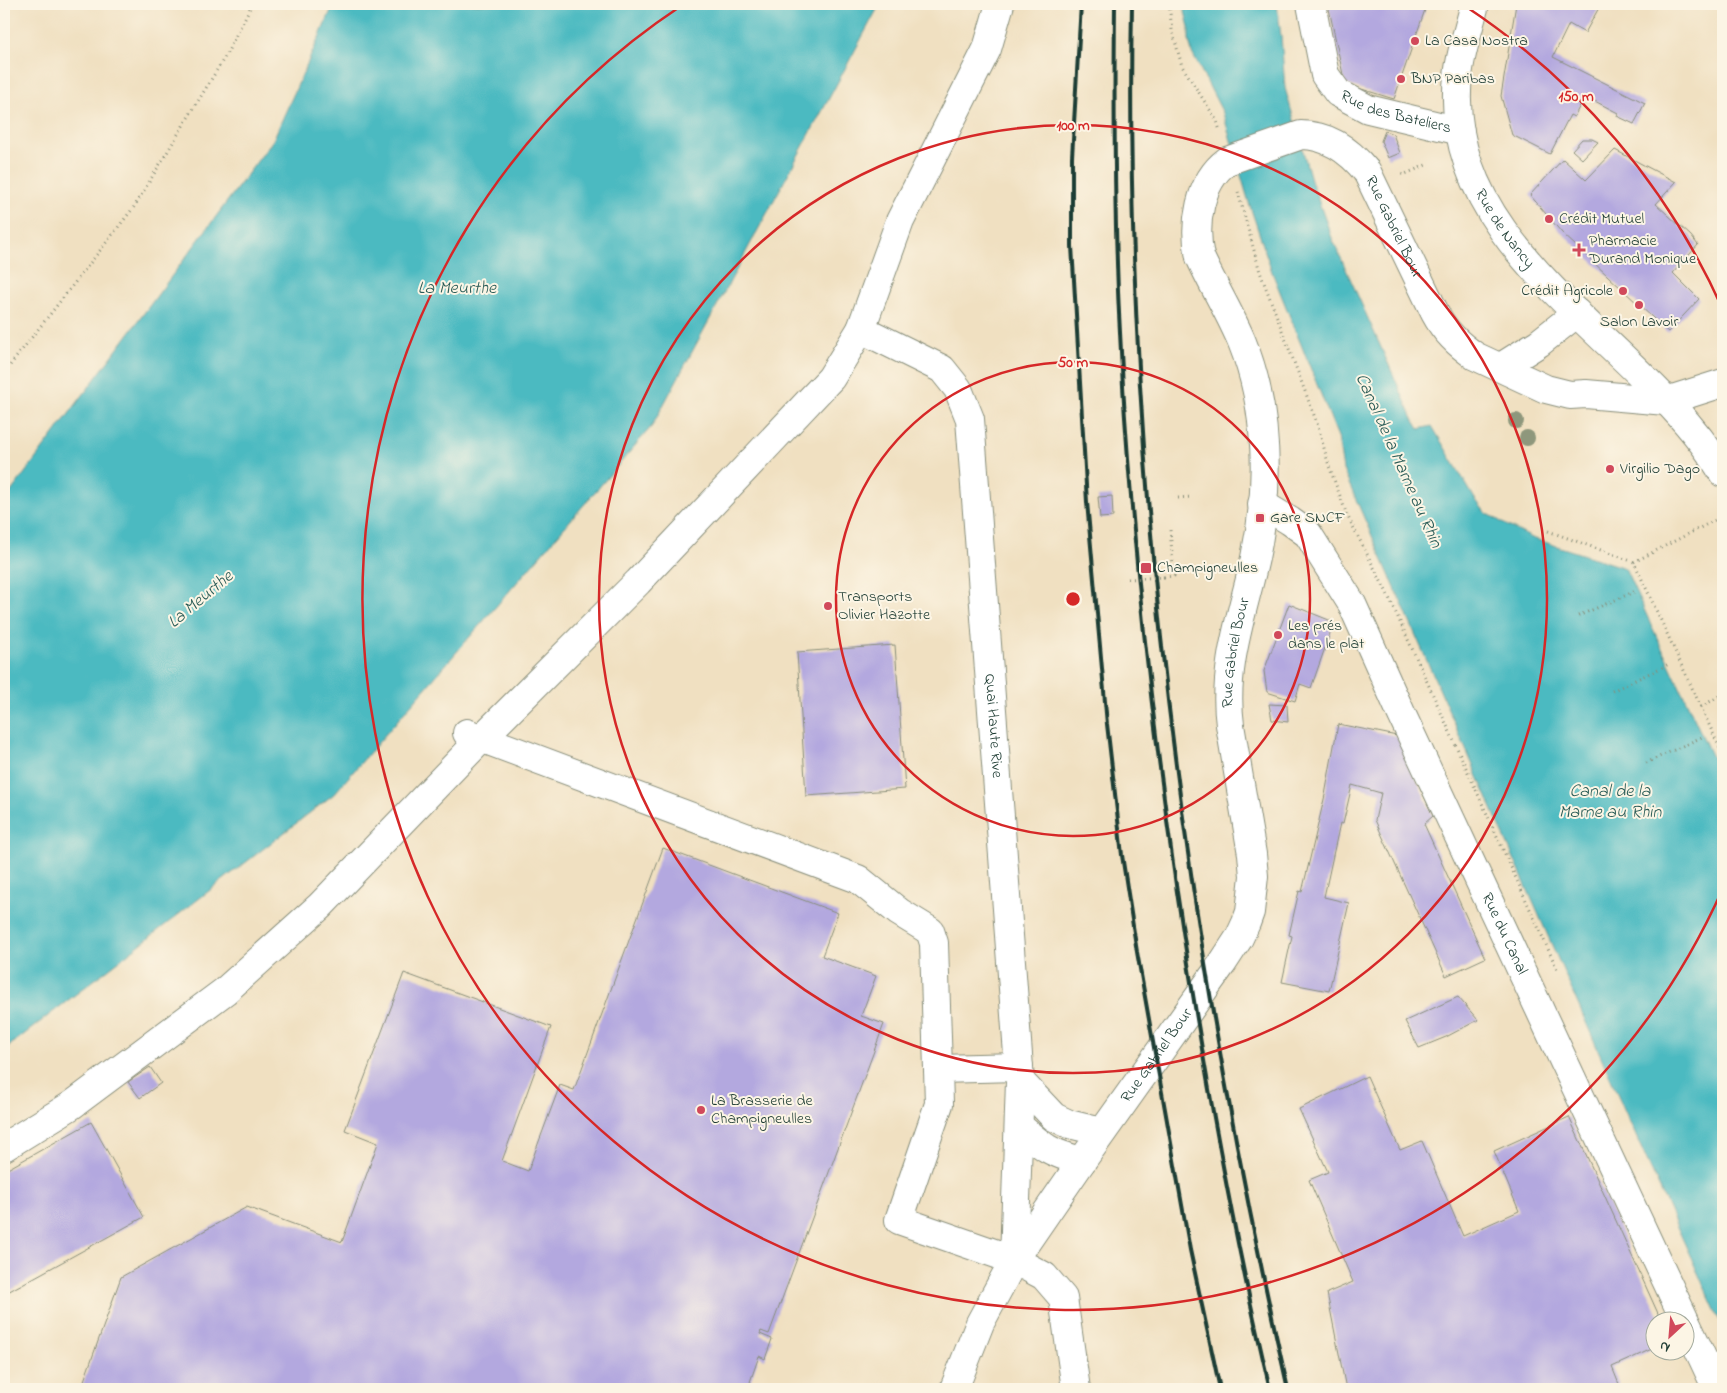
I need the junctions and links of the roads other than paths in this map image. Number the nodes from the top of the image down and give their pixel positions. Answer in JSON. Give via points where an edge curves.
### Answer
{"nodes":[{"id":1,"x":1000,"y":4,"type":"edge"},
{"id":2,"x":1311,"y":4,"type":"edge"},
{"id":3,"x":1475,"y":4,"type":"edge"},
{"id":4,"x":1460,"y":131,"type":"junction"},
{"id":5,"x":1577,"y":312,"type":"junction"},
{"id":6,"x":861,"y":329,"type":"junction"},
{"id":7,"x":1500,"y":367,"type":"junction"},
{"id":8,"x":1723,"y":382,"type":"edge"},
{"id":9,"x":1666,"y":401,"type":"junction"},
{"id":10,"x":1723,"y":474,"type":"edge"},
{"id":11,"x":1262,"y":504,"type":"junction"},
{"id":12,"x":474,"y":736,"type":"junction"},
{"id":13,"x":938,"y":1069,"type":"junction"},
{"id":14,"x":1019,"y":1074,"type":"junction"},
{"id":15,"x":1019,"y":1126,"type":"junction"},
{"id":16,"x":1102,"y":1132,"type":"junction"},
{"id":17,"x":4,"y":1146,"type":"edge"},
{"id":18,"x":1082,"y":1161,"type":"junction"},
{"id":19,"x":1014,"y":1260,"type":"junction"},
{"id":20,"x":1076,"y":1381,"type":"edge"},
{"id":21,"x":954,"y":1389,"type":"edge"},
{"id":22,"x":1717,"y":1389,"type":"edge"}],
"edges":[{"from":1,"to":6,"type":"street","via":[[987,49],[900,221]]},
{"from":2,"to":4,"type":"street","name":"Rue des Bateliers","via":[[1325,75],[1338,93],[1368,109]]},
{"from":3,"to":4,"type":"street","name":"Rue de Nancy","via":[[1456,94]]},
{"from":4,"to":5,"type":"street","name":"Rue de Nancy","via":[[1468,165],[1493,217],[1541,277]]},
{"from":5,"to":7,"type":"street","via":[[1539,343]]},
{"from":5,"to":9,"type":"street","name":"Rue de Nancy"},
{"from":6,"to":12,"type":"street","via":[[831,378],[638,582]]},
{"from":6,"to":14,"type":"street","name":"Quai Haute Rive","via":[[942,369],[958,390],[970,419]]},
{"from":7,"to":9,"type":"street","name":"Rue Gabriel Bour","via":[[1546,389],[1570,394]]},
{"from":7,"to":11,"type":"street","name":"Rue Gabriel Bour","bridge":true,"via":[[1475,356],[1442,326],[1367,172],[1344,148],[1327,139],[1301,135],[1226,161],[1212,176],[1200,206],[1196,235],[1200,257],[1234,323],[1254,379],[1264,457]]},
{"from":8,"to":9,"type":"street"},
{"from":9,"to":10,"type":"street","name":"Rue de Nancy","via":[[1701,441]]},
{"from":11,"to":16,"type":"street","name":"Rue Gabriel Bour","via":[[1255,558],[1232,650],[1227,686],[1227,705],[1253,861],[1250,912],[1231,951]]},
{"from":11,"to":22,"type":"street","name":"Rue du Canal","via":[[1308,534],[1352,604]]},
{"from":12,"to":13,"type":"street","via":[[858,879],[870,887],[899,912],[930,931],[934,943]]},
{"from":12,"to":17,"type":"street","via":[[320,906],[225,991],[72,1105]]},
{"from":13,"to":14,"type":"street"},
{"from":13,"to":19,"type":"street","via":[[939,1104],[899,1220]]},
{"from":14,"to":15,"type":"street","name":"Quai Haute Rive"},
{"from":14,"to":16,"type":"street","via":[[1054,1116],[1069,1124]]},
{"from":15,"to":18,"type":"street","via":[[1048,1150]]},
{"from":15,"to":19,"type":"street","name":"Quai Haute Rive"},
{"from":16,"to":18,"type":"street","name":"Rue Gabriel Bour"},
{"from":18,"to":19,"type":"street","name":"Rue Gabriel Bour"},
{"from":19,"to":20,"type":"street","via":[[1044,1276],[1063,1298]]},
{"from":19,"to":21,"type":"street","name":"Rue Gabriel Bour","via":[[980,1323]]}]}
